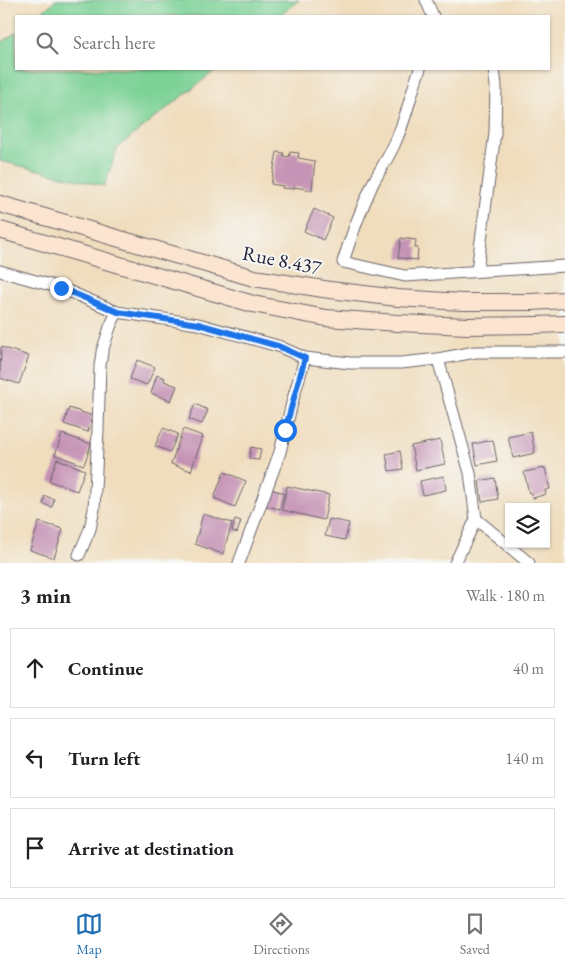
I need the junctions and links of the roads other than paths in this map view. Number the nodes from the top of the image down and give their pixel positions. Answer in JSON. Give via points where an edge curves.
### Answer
{"nodes":[{"id":1,"x":426,"y":0,"type":"edge"},
{"id":2,"x":433,"y":15,"type":"edge"},
{"id":3,"x":420,"y":70,"type":"edge"},
{"id":4,"x":494,"y":70,"type":"edge"},
{"id":5,"x":0,"y":204,"type":"edge"},
{"id":6,"x":0,"y":230,"type":"edge"},
{"id":7,"x":565,"y":266,"type":"edge"},
{"id":8,"x":0,"y":271,"type":"edge"},
{"id":9,"x":477,"y":271,"type":"junction"},
{"id":10,"x":565,"y":300,"type":"edge"},
{"id":11,"x":118,"y":312,"type":"junction"},
{"id":12,"x":565,"y":324,"type":"edge"},
{"id":13,"x":565,"y":352,"type":"edge"},
{"id":14,"x":305,"y":358,"type":"junction"},
{"id":15,"x":438,"y":359,"type":"junction"},
{"id":16,"x":476,"y":519,"type":"junction"},
{"id":17,"x":79,"y":555,"type":"dead end"},
{"id":18,"x":239,"y":563,"type":"edge"},
{"id":19,"x":455,"y":563,"type":"edge"},
{"id":20,"x":529,"y":563,"type":"edge"}],
"edges":[{"from":1,"to":2,"type":"street"},
{"from":3,"to":9,"type":"street","via":[[397,140],[373,183],[343,262],[405,276]]},
{"from":4,"to":9,"type":"street","via":[[495,133]]},
{"from":5,"to":10,"type":"main road","name":"Rue 8.437","via":[[254,278],[398,298],[462,302]]},
{"from":6,"to":12,"type":"main road","via":[[253,304],[326,318],[468,326]]},
{"from":7,"to":9,"type":"street"},
{"from":8,"to":11,"type":"street","via":[[61,288]]},
{"from":11,"to":14,"type":"street","via":[[198,324],[278,346]]},
{"from":11,"to":17,"type":"street","via":[[102,352],[94,509]]},
{"from":13,"to":15,"type":"street","via":[[475,352]]},
{"from":14,"to":15,"type":"street","via":[[350,363]]},
{"from":14,"to":18,"type":"street","via":[[280,452]]},
{"from":15,"to":16,"type":"street","via":[[470,473]]},
{"from":16,"to":19,"type":"street"},
{"from":16,"to":20,"type":"street"}]}
